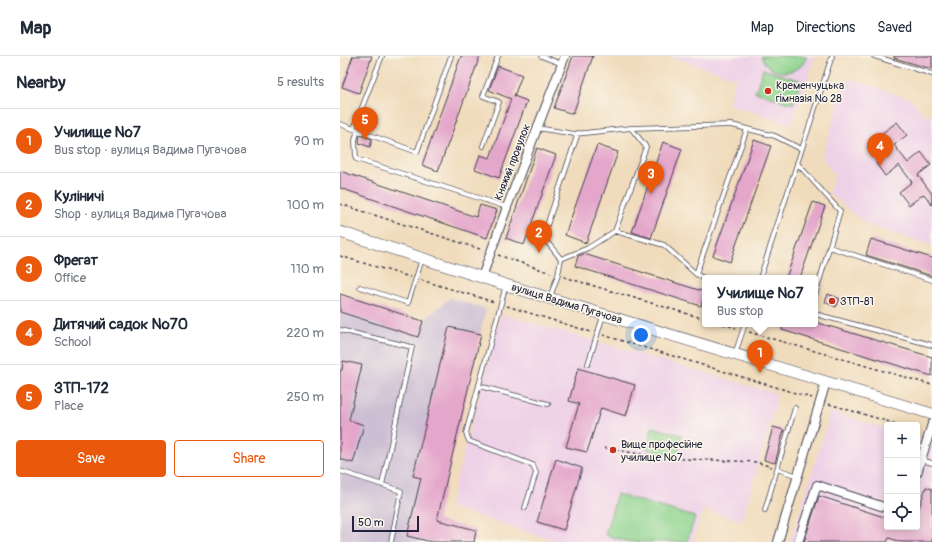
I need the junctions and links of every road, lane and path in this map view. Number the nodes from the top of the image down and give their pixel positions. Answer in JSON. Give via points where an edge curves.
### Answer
{"nodes":[{"id":1,"x":382,"y":56,"type":"edge"},
{"id":2,"x":451,"y":56,"type":"edge"},
{"id":3,"x":498,"y":56,"type":"edge"},
{"id":4,"x":541,"y":56,"type":"edge"},
{"id":5,"x":832,"y":56,"type":"edge"},
{"id":6,"x":877,"y":56,"type":"edge"},
{"id":7,"x":563,"y":60,"type":"edge"},
{"id":8,"x":932,"y":74,"type":"edge"},
{"id":9,"x":340,"y":124,"type":"edge"},
{"id":10,"x":537,"y":128,"type":"junction"},
{"id":11,"x":631,"y":128,"type":"junction"},
{"id":12,"x":356,"y":129,"type":"junction"},
{"id":13,"x":748,"y":129,"type":"junction"},
{"id":14,"x":578,"y":133,"type":"junction"},
{"id":15,"x":483,"y":146,"type":"dead end"},
{"id":16,"x":801,"y":149,"type":"junction"},
{"id":17,"x":797,"y":163,"type":"junction"},
{"id":18,"x":340,"y":204,"type":"edge"},
{"id":19,"x":507,"y":207,"type":"junction"},
{"id":20,"x":616,"y":231,"type":"junction"},
{"id":21,"x":340,"y":232,"type":"edge"},
{"id":22,"x":829,"y":247,"type":"junction"},
{"id":23,"x":491,"y":253,"type":"junction"},
{"id":24,"x":340,"y":256,"type":"edge"},
{"id":25,"x":422,"y":258,"type":"junction"},
{"id":26,"x":561,"y":259,"type":"junction"},
{"id":27,"x":696,"y":274,"type":"junction"},
{"id":28,"x":558,"y":275,"type":"junction"},
{"id":29,"x":761,"y":275,"type":"edge"},
{"id":30,"x":482,"y":277,"type":"junction"},
{"id":31,"x":702,"y":277,"type":"edge"},
{"id":32,"x":415,"y":278,"type":"junction"},
{"id":33,"x":932,"y":280,"type":"edge"},
{"id":34,"x":506,"y":285,"type":"junction"},
{"id":35,"x":818,"y":286,"type":"edge"},
{"id":36,"x":360,"y":287,"type":"dead end"},
{"id":37,"x":550,"y":298,"type":"junction"},
{"id":38,"x":500,"y":304,"type":"junction"},
{"id":39,"x":604,"y":314,"type":"junction"},
{"id":40,"x":818,"y":315,"type":"edge"},
{"id":41,"x":702,"y":318,"type":"edge"},
{"id":42,"x":733,"y":327,"type":"edge"},
{"id":43,"x":744,"y":327,"type":"edge"},
{"id":44,"x":340,"y":330,"type":"edge"},
{"id":45,"x":743,"y":330,"type":"junction"},
{"id":46,"x":597,"y":334,"type":"junction"},
{"id":47,"x":932,"y":345,"type":"edge"},
{"id":48,"x":735,"y":354,"type":"junction"},
{"id":49,"x":588,"y":364,"type":"dead end"},
{"id":50,"x":826,"y":382,"type":"junction"},
{"id":51,"x":932,"y":385,"type":"edge"},
{"id":52,"x":479,"y":386,"type":"junction"},
{"id":53,"x":821,"y":401,"type":"junction"},
{"id":54,"x":548,"y":404,"type":"dead end"},
{"id":55,"x":795,"y":408,"type":"dead end"},
{"id":56,"x":932,"y":414,"type":"edge"},
{"id":57,"x":890,"y":422,"type":"edge"},
{"id":58,"x":932,"y":424,"type":"edge"},
{"id":59,"x":604,"y":448,"type":"dead end"},
{"id":60,"x":921,"y":459,"type":"junction"},
{"id":61,"x":920,"y":462,"type":"edge"},
{"id":62,"x":932,"y":463,"type":"edge"},
{"id":63,"x":777,"y":469,"type":"junction"},
{"id":64,"x":340,"y":471,"type":"edge"},
{"id":65,"x":798,"y":476,"type":"junction"},
{"id":66,"x":382,"y":484,"type":"junction"},
{"id":67,"x":884,"y":507,"type":"edge"},
{"id":68,"x":524,"y":508,"type":"dead end"},
{"id":69,"x":765,"y":510,"type":"dead end"},
{"id":70,"x":391,"y":542,"type":"edge"},
{"id":71,"x":778,"y":542,"type":"edge"},
{"id":72,"x":798,"y":542,"type":"edge"}],
"edges":[{"from":1,"to":12,"type":"lane"},
{"from":2,"to":12,"type":"lane","via":[[417,152]]},
{"from":3,"to":15,"type":"lane","via":[[483,96],[499,102]]},
{"from":4,"to":7,"type":"lane"},
{"from":5,"to":16,"type":"lane"},
{"from":6,"to":8,"type":"lane"},
{"from":7,"to":10,"type":"street","name":"Княжий провулок"},
{"from":9,"to":12,"type":"lane"},
{"from":10,"to":14,"type":"lane"},
{"from":10,"to":19,"type":"street","name":"Княжий провулок"},
{"from":11,"to":13,"type":"lane","via":[[732,125]]},
{"from":11,"to":14,"type":"lane"},
{"from":11,"to":20,"type":"lane","via":[[646,147]]},
{"from":12,"to":19,"type":"lane","via":[[356,158]]},
{"from":13,"to":16,"type":"lane","via":[[775,136]]},
{"from":13,"to":27,"type":"lane"},
{"from":14,"to":26,"type":"lane","via":[[543,237]]},
{"from":16,"to":17,"type":"lane"},
{"from":17,"to":22,"type":"lane","via":[[840,211]]},
{"from":17,"to":29,"type":"lane"},
{"from":18,"to":23,"type":"path"},
{"from":19,"to":23,"type":"street","name":"Княжий провулок"},
{"from":20,"to":26,"type":"lane","via":[[588,248]]},
{"from":20,"to":27,"type":"lane","via":[[664,245]]},
{"from":21,"to":25,"type":"street","name":"вулиця Вадима Пугачова"},
{"from":22,"to":33,"type":"lane"},
{"from":22,"to":35,"type":"lane"},
{"from":23,"to":28,"type":"path"},
{"from":23,"to":30,"type":"street","name":"Княжий провулок"},
{"from":24,"to":32,"type":"path"},
{"from":25,"to":30,"type":"street","name":"вулиця Вадима Пугачова"},
{"from":25,"to":32,"type":"lane"},
{"from":26,"to":28,"type":"lane"},
{"from":27,"to":31,"type":"lane"},
{"from":28,"to":37,"type":"lane"},
{"from":28,"to":41,"type":"path"},
{"from":30,"to":34,"type":"street","name":"вулиця Вадима Пугачова"},
{"from":32,"to":36,"type":"lane","via":[[408,303]]},
{"from":32,"to":38,"type":"path"},
{"from":34,"to":37,"type":"street","name":"вулиця Вадима Пугачова"},
{"from":34,"to":38,"type":"lane"},
{"from":37,"to":39,"type":"street","name":"вулиця Вадима Пугачова"},
{"from":38,"to":46,"type":"path"},
{"from":38,"to":52,"type":"lane"},
{"from":39,"to":46,"type":"lane"},
{"from":39,"to":48,"type":"street","name":"вулиця Вадима Пугачова"},
{"from":40,"to":47,"type":"lane"},
{"from":42,"to":45,"type":"path"},
{"from":43,"to":45,"type":"lane"},
{"from":44,"to":66,"type":"lane","via":[[412,347]]},
{"from":45,"to":48,"type":"lane"},
{"from":45,"to":51,"type":"path"},
{"from":46,"to":49,"type":"lane"},
{"from":46,"to":53,"type":"path"},
{"from":48,"to":50,"type":"street","name":"вулиця Вадима Пугачова"},
{"from":50,"to":53,"type":"street"},
{"from":50,"to":56,"type":"street","name":"вулиця Вадима Пугачова"},
{"from":52,"to":54,"type":"lane"},
{"from":52,"to":68,"type":"lane","via":[[466,433],[470,441],[533,464],[536,473]]},
{"from":53,"to":57,"type":"path"},
{"from":53,"to":65,"type":"street"},
{"from":55,"to":63,"type":"lane"},
{"from":58,"to":60,"type":"street"},
{"from":59,"to":63,"type":"path","via":[[664,458],[756,462]]},
{"from":60,"to":61,"type":"street"},
{"from":60,"to":62,"type":"lane"},
{"from":63,"to":65,"type":"lane"},
{"from":63,"to":69,"type":"lane"},
{"from":64,"to":66,"type":"lane"},
{"from":65,"to":71,"type":"street"},
{"from":66,"to":70,"type":"lane","via":[[401,491]]},
{"from":67,"to":72,"type":"street","via":[[817,485]]}]}
